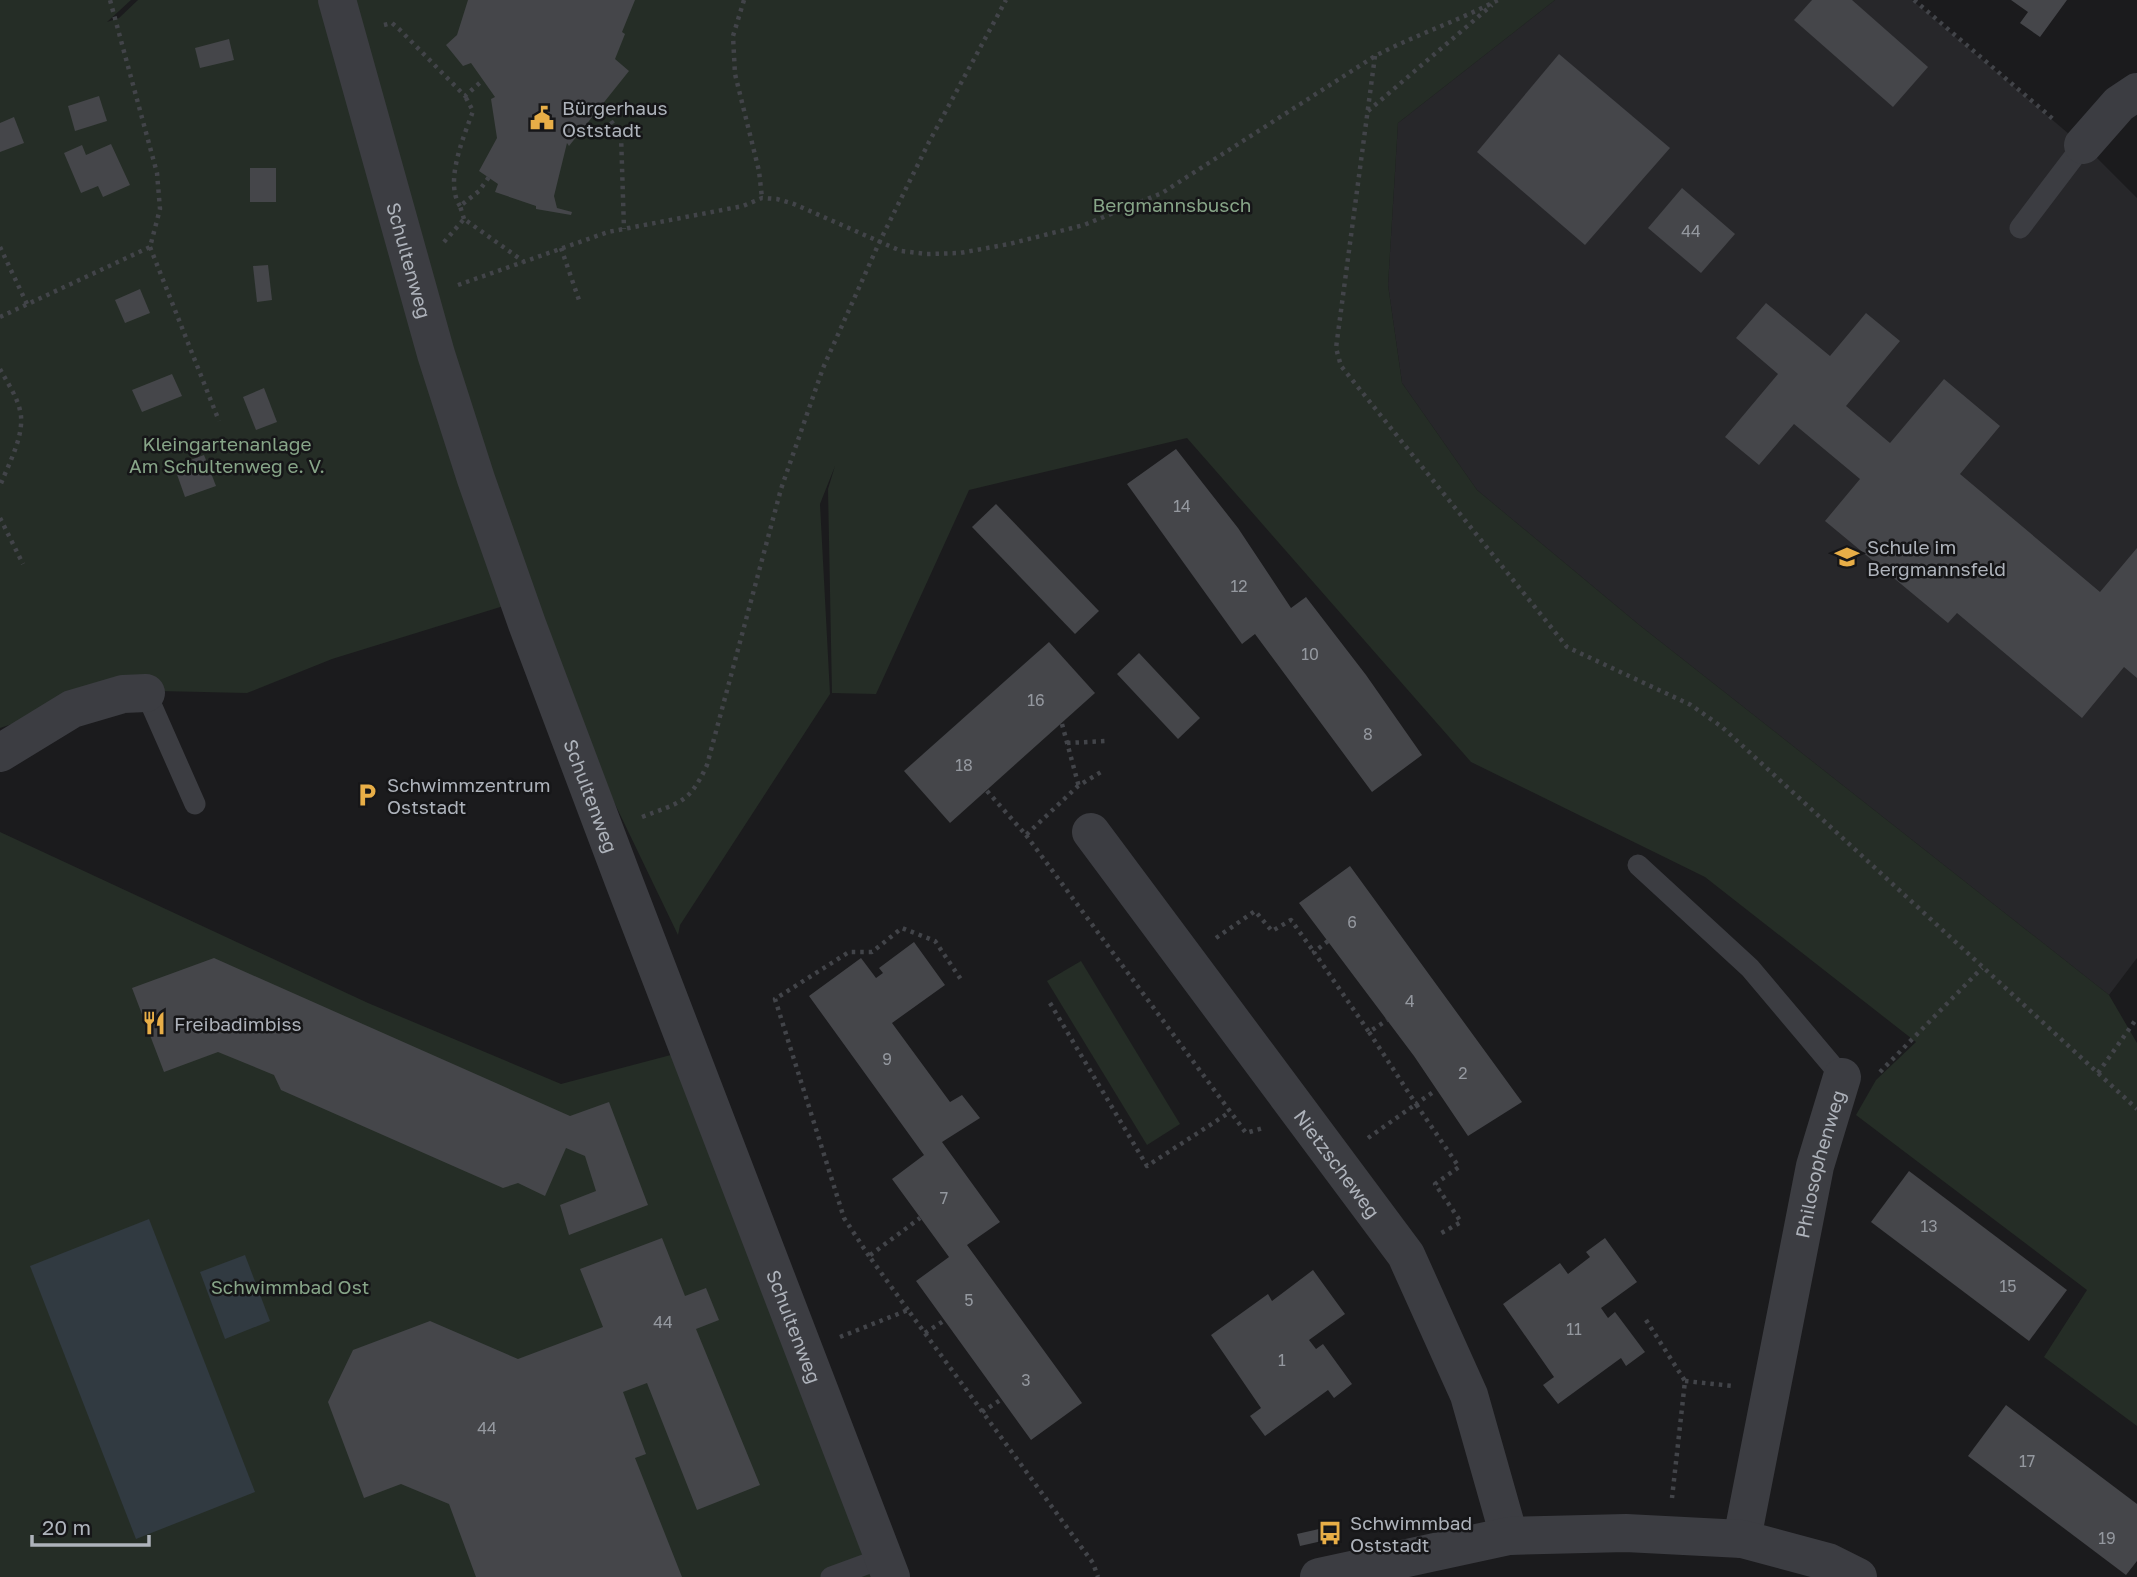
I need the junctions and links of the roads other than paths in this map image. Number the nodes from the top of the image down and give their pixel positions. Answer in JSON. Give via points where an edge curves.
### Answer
{"nodes":[{"id":1,"x":337,"y":0,"type":"edge"},
{"id":2,"x":2137,"y":92,"type":"edge"},
{"id":3,"x":2083,"y":145,"type":"joint"},
{"id":4,"x":2020,"y":228,"type":"dead end"},
{"id":5,"x":146,"y":693,"type":"joint"},
{"id":6,"x":0,"y":753,"type":"edge"},
{"id":7,"x":195,"y":804,"type":"dead end"},
{"id":8,"x":1091,"y":832,"type":"road end"},
{"id":9,"x":1638,"y":865,"type":"dead end"},
{"id":10,"x":1842,"y":1077,"type":"joint"},
{"id":11,"x":1509,"y":1536,"type":"junction"},
{"id":12,"x":1742,"y":1539,"type":"junction"},
{"id":13,"x":887,"y":1567,"type":"edge"},
{"id":14,"x":831,"y":1577,"type":"edge"},
{"id":15,"x":1319,"y":1577,"type":"edge"},
{"id":16,"x":1858,"y":1577,"type":"edge"}],
"edges":[{"from":1,"to":13,"type":"street","name":"Schultenweg","via":[[436,354],[527,624]]},
{"from":2,"to":3,"type":"street","via":[[2119,104]]},
{"from":3,"to":4,"type":"lane"},
{"from":5,"to":6,"type":"street","via":[[123,694],[72,709]]},
{"from":5,"to":7,"type":"lane"},
{"from":8,"to":11,"type":"street","name":"Nietzscheweg","via":[[1406,1255],[1469,1395]]},
{"from":9,"to":10,"type":"lane","name":"Philosophenweg","via":[[1749,968]]},
{"from":10,"to":12,"type":"street","name":"Philosophenweg","via":[[1815,1166]]},
{"from":11,"to":12,"type":"street","via":[[1668,1534]]},
{"from":11,"to":15,"type":"street"},
{"from":12,"to":16,"type":"street","via":[[1828,1562]]},
{"from":13,"to":14,"type":"lane"}]}
